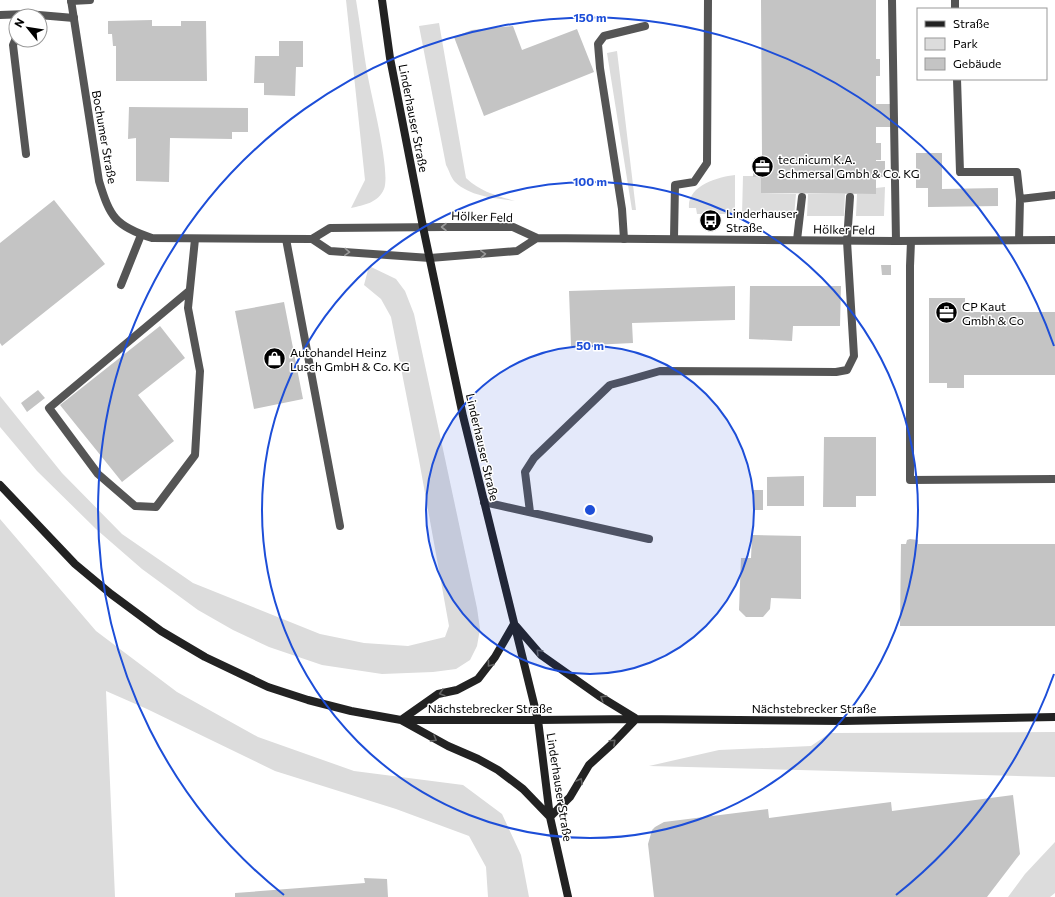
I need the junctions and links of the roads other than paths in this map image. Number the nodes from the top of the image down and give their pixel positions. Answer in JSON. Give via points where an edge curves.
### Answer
{"nodes":[{"id":1,"x":71,"y":0,"type":"edge"},
{"id":2,"x":90,"y":0,"type":"edge"},
{"id":3,"x":382,"y":0,"type":"edge"},
{"id":4,"x":708,"y":0,"type":"edge"},
{"id":5,"x":892,"y":0,"type":"edge"},
{"id":6,"x":48,"y":16,"type":"edge"},
{"id":7,"x":74,"y":18,"type":"junction"},
{"id":8,"x":646,"y":26,"type":"dead end"},
{"id":9,"x":13,"y":48,"type":"edge"},
{"id":10,"x":957,"y":80,"type":"edge"},
{"id":11,"x":26,"y":154,"type":"dead end"},
{"id":12,"x":1055,"y":195,"type":"edge"},
{"id":13,"x":802,"y":197,"type":"dead end"},
{"id":14,"x":850,"y":197,"type":"dead end"},
{"id":15,"x":1020,"y":199,"type":"junction"},
{"id":16,"x":423,"y":227,"type":"junction"},
{"id":17,"x":141,"y":235,"type":"junction"},
{"id":18,"x":537,"y":238,"type":"junction"},
{"id":19,"x":674,"y":238,"type":"junction"},
{"id":20,"x":195,"y":239,"type":"junction"},
{"id":21,"x":286,"y":239,"type":"junction"},
{"id":22,"x":312,"y":239,"type":"junction"},
{"id":23,"x":624,"y":239,"type":"junction"},
{"id":24,"x":797,"y":240,"type":"junction"},
{"id":25,"x":1019,"y":240,"type":"junction"},
{"id":26,"x":1055,"y":240,"type":"edge"},
{"id":27,"x":848,"y":241,"type":"junction"},
{"id":28,"x":896,"y":241,"type":"junction"},
{"id":29,"x":911,"y":241,"type":"junction"},
{"id":30,"x":430,"y":258,"type":"junction"},
{"id":31,"x":121,"y":285,"type":"dead end"},
{"id":32,"x":189,"y":291,"type":"junction"},
{"id":33,"x":1055,"y":479,"type":"edge"},
{"id":34,"x":0,"y":485,"type":"edge"},
{"id":35,"x":484,"y":502,"type":"junction"},
{"id":36,"x":530,"y":512,"type":"junction"},
{"id":37,"x":340,"y":526,"type":"dead end"},
{"id":38,"x":650,"y":539,"type":"dead end"},
{"id":39,"x":514,"y":624,"type":"junction"},
{"id":40,"x":1055,"y":717,"type":"edge"},
{"id":41,"x":636,"y":719,"type":"junction"},
{"id":42,"x":401,"y":720,"type":"junction"},
{"id":43,"x":538,"y":720,"type":"junction"},
{"id":44,"x":550,"y":817,"type":"junction"},
{"id":45,"x":568,"y":897,"type":"edge"}],
"edges":[{"from":1,"to":2,"type":"street"},
{"from":1,"to":7,"type":"street","name":"Bochumer Straße"},
{"from":3,"to":16,"type":"main road","name":"Linderhauser Straße","via":[[390,58]]},
{"from":4,"to":19,"type":"street","via":[[707,163],[694,182],[675,185]]},
{"from":5,"to":28,"type":"street"},
{"from":6,"to":7,"type":"street"},
{"from":7,"to":17,"type":"street","name":"Bochumer Straße","via":[[99,181],[114,218]]},
{"from":8,"to":23,"type":"street","via":[[604,36],[598,44]]},
{"from":9,"to":11,"type":"street"},
{"from":10,"to":15,"type":"street","via":[[960,172],[1017,172]]},
{"from":12,"to":15,"type":"street"},
{"from":13,"to":24,"type":"street"},
{"from":14,"to":27,"type":"street"},
{"from":15,"to":25,"type":"street"},
{"from":18,"to":16,"type":"street","name":"Hölker Feld","one_way":true,"via":[[513,227]]},
{"from":16,"to":22,"type":"street","via":[[330,228]]},
{"from":16,"to":30,"type":"main road","name":"Linderhauser Straße"},
{"from":17,"to":20,"type":"street","name":"Bochumer Straße","via":[[152,238]]},
{"from":17,"to":31,"type":"street"},
{"from":18,"to":23,"type":"street","name":"Hölker Feld"},
{"from":30,"to":18,"type":"street","one_way":true,"via":[[517,251]]},
{"from":19,"to":23,"type":"street","name":"Hölker Feld"},
{"from":19,"to":24,"type":"street","name":"Hölker Feld"},
{"from":20,"to":21,"type":"street","name":"Bochumer Straße"},
{"from":20,"to":32,"type":"street"},
{"from":21,"to":22,"type":"street","name":"Bochumer Straße"},
{"from":21,"to":37,"type":"street"},
{"from":22,"to":30,"type":"street","one_way":true,"via":[[330,251]]},
{"from":24,"to":27,"type":"street","name":"Hölker Feld"},
{"from":25,"to":26,"type":"street","name":"Hölker Feld"},
{"from":25,"to":29,"type":"street","name":"Hölker Feld"},
{"from":27,"to":28,"type":"street","name":"Hölker Feld"},
{"from":27,"to":36,"type":"street","via":[[854,356],[847,370],[660,371],[610,386],[534,458],[526,472]]},
{"from":28,"to":29,"type":"street","name":"Hölker Feld"},
{"from":29,"to":33,"type":"street","via":[[910,480]]},
{"from":30,"to":35,"type":"main road","name":"Linderhauser Straße"},
{"from":32,"to":32,"type":"street","via":[[188,308],[200,370],[195,455],[156,507],[135,506],[98,474],[49,408]]},
{"from":34,"to":42,"type":"main road","name":"Nächstebrecker Straße","via":[[75,564],[161,631],[205,657],[268,687],[308,700]]},
{"from":35,"to":36,"type":"street"},
{"from":35,"to":39,"type":"main road","name":"Linderhauser Straße"},
{"from":36,"to":38,"type":"street"},
{"from":41,"to":39,"type":"main road","one_way":true,"via":[[541,655]]},
{"from":39,"to":42,"type":"main road","one_way":true,"via":[[495,657],[478,679],[457,690],[438,694]]},
{"from":39,"to":43,"type":"main road","name":"Linderhauser Straße"},
{"from":40,"to":41,"type":"main road","name":"Nächstebrecker Straße","via":[[842,721]]},
{"from":41,"to":43,"type":"main road","name":"Nächstebrecker Straße"},
{"from":44,"to":41,"type":"main road","one_way":true,"via":[[570,797],[589,765]]},
{"from":42,"to":43,"type":"main road","name":"Nächstebrecker Straße"},
{"from":42,"to":44,"type":"main road","one_way":true,"via":[[498,770],[523,788]]},
{"from":43,"to":44,"type":"main road","name":"Linderhauser Straße"},
{"from":44,"to":45,"type":"main road","name":"Linderhauser Straße"}]}
